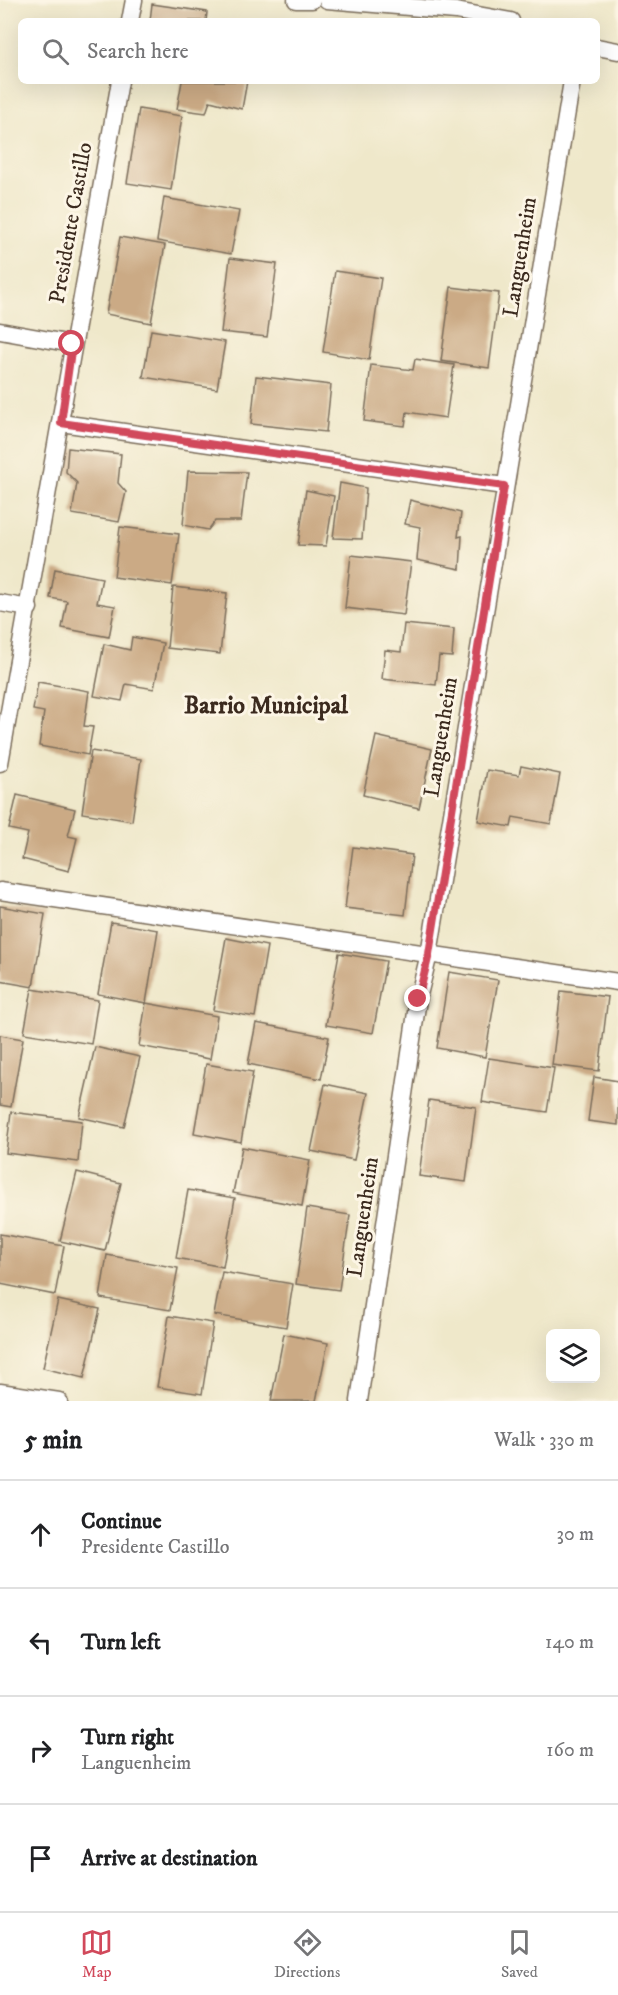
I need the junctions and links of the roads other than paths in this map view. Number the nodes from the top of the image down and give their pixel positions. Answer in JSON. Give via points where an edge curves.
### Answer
{"nodes":[{"id":1,"x":134,"y":0,"type":"edge"},
{"id":2,"x":296,"y":0,"type":"edge"},
{"id":3,"x":312,"y":0,"type":"edge"},
{"id":4,"x":327,"y":0,"type":"edge"},
{"id":5,"x":131,"y":18,"type":"edge"},
{"id":6,"x":494,"y":18,"type":"edge"},
{"id":7,"x":600,"y":48,"type":"edge"},
{"id":8,"x":618,"y":51,"type":"edge"},
{"id":9,"x":119,"y":84,"type":"edge"},
{"id":10,"x":571,"y":84,"type":"edge"},
{"id":11,"x":0,"y":332,"type":"edge"},
{"id":12,"x":72,"y":344,"type":"junction"},
{"id":13,"x":61,"y":423,"type":"junction"},
{"id":14,"x":504,"y":486,"type":"junction"},
{"id":15,"x":0,"y":603,"type":"edge"},
{"id":16,"x":29,"y":608,"type":"junction"},
{"id":17,"x":0,"y":763,"type":"edge"},
{"id":18,"x":0,"y":891,"type":"edge"},
{"id":19,"x":429,"y":954,"type":"junction"},
{"id":20,"x":618,"y":982,"type":"edge"},
{"id":21,"x":0,"y":1392,"type":"edge"},
{"id":22,"x":59,"y":1401,"type":"edge"},
{"id":23,"x":359,"y":1401,"type":"edge"}],
"edges":[{"from":1,"to":5,"type":"street"},
{"from":2,"to":3,"type":"street"},
{"from":4,"to":6,"type":"street"},
{"from":7,"to":8,"type":"street"},
{"from":9,"to":12,"type":"street","name":"Presidente Castillo"},
{"from":10,"to":14,"type":"street","name":"Languenheim"},
{"from":11,"to":12,"type":"street"},
{"from":12,"to":13,"type":"street","name":"Presidente Castillo"},
{"from":13,"to":14,"type":"street"},
{"from":13,"to":16,"type":"street","name":"Presidente Castillo"},
{"from":14,"to":19,"type":"street","name":"Languenheim"},
{"from":15,"to":16,"type":"street"},
{"from":16,"to":17,"type":"street","name":"Presidente Castillo"},
{"from":18,"to":19,"type":"street"},
{"from":19,"to":20,"type":"street"},
{"from":19,"to":23,"type":"street","name":"Languenheim","via":[[418,999]]},
{"from":21,"to":22,"type":"street"}]}
